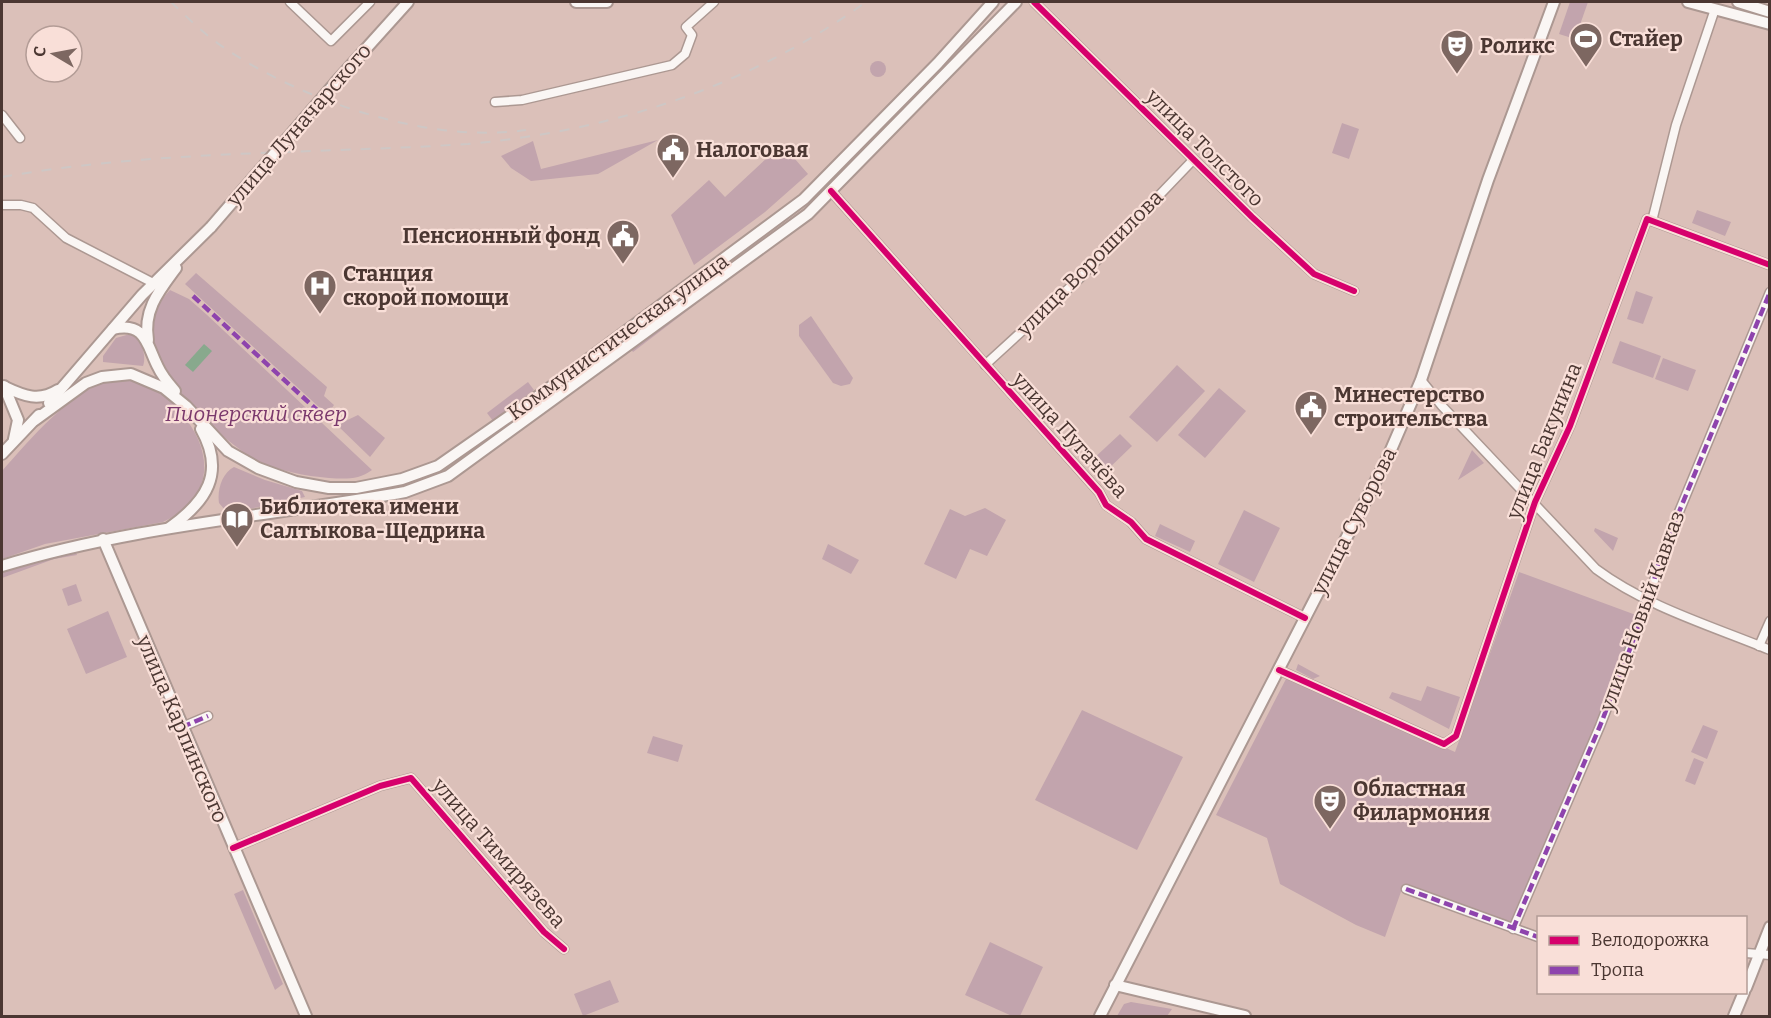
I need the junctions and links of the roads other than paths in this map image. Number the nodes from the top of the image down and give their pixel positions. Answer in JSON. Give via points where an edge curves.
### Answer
{"nodes":[{"id":1,"x":290,"y":2,"type":"edge"},
{"id":2,"x":370,"y":2,"type":"edge"},
{"id":3,"x":408,"y":2,"type":"edge"},
{"id":4,"x":576,"y":2,"type":"edge"},
{"id":5,"x":607,"y":2,"type":"edge"},
{"id":6,"x":714,"y":2,"type":"edge"},
{"id":7,"x":1016,"y":2,"type":"edge"},
{"id":8,"x":1034,"y":2,"type":"edge"},
{"id":9,"x":1554,"y":2,"type":"edge"},
{"id":10,"x":1688,"y":2,"type":"edge"},
{"id":11,"x":1738,"y":2,"type":"edge"},
{"id":12,"x":992,"y":4,"type":"edge"},
{"id":13,"x":1716,"y":5,"type":"edge"},
{"id":14,"x":1770,"y":12,"type":"edge"},
{"id":15,"x":1770,"y":24,"type":"edge"},
{"id":16,"x":495,"y":102,"type":"dead end"},
{"id":17,"x":2,"y":115,"type":"edge"},
{"id":18,"x":20,"y":138,"type":"dead end"},
{"id":19,"x":1193,"y":160,"type":"junction"},
{"id":20,"x":823,"y":182,"type":"junction"},
{"id":21,"x":831,"y":191,"type":"junction"},
{"id":22,"x":2,"y":204,"type":"edge"},
{"id":23,"x":1649,"y":220,"type":"junction"},
{"id":24,"x":1770,"y":265,"type":"edge"},
{"id":25,"x":157,"y":285,"type":"junction"},
{"id":26,"x":1354,"y":291,"type":"dead end"},
{"id":27,"x":1770,"y":292,"type":"edge"},
{"id":28,"x":113,"y":329,"type":"junction"},
{"id":29,"x":148,"y":340,"type":"junction"},
{"id":30,"x":985,"y":365,"type":"junction"},
{"id":31,"x":1422,"y":380,"type":"junction"},
{"id":32,"x":3,"y":385,"type":"edge"},
{"id":33,"x":66,"y":385,"type":"junction"},
{"id":34,"x":186,"y":406,"type":"junction"},
{"id":35,"x":35,"y":420,"type":"junction"},
{"id":36,"x":13,"y":442,"type":"junction"},
{"id":37,"x":2,"y":454,"type":"edge"},
{"id":38,"x":1535,"y":502,"type":"junction"},
{"id":39,"x":168,"y":528,"type":"junction"},
{"id":40,"x":103,"y":539,"type":"junction"},
{"id":41,"x":2,"y":566,"type":"edge"},
{"id":42,"x":1649,"y":600,"type":"junction"},
{"id":43,"x":1305,"y":618,"type":"junction"},
{"id":44,"x":1770,"y":621,"type":"edge"},
{"id":45,"x":1759,"y":646,"type":"junction"},
{"id":46,"x":1770,"y":650,"type":"edge"},
{"id":47,"x":1279,"y":670,"type":"junction"},
{"id":48,"x":208,"y":716,"type":"dead end"},
{"id":49,"x":182,"y":727,"type":"junction"},
{"id":50,"x":233,"y":848,"type":"junction"},
{"id":51,"x":1406,"y":889,"type":"dead end"},
{"id":52,"x":1770,"y":927,"type":"edge"},
{"id":53,"x":1513,"y":929,"type":"junction"},
{"id":54,"x":1537,"y":936,"type":"edge"},
{"id":55,"x":564,"y":949,"type":"dead end"},
{"id":56,"x":1747,"y":953,"type":"edge"},
{"id":57,"x":1764,"y":955,"type":"edge"},
{"id":58,"x":1115,"y":985,"type":"junction"},
{"id":59,"x":1747,"y":986,"type":"edge"},
{"id":60,"x":1744,"y":994,"type":"edge"},
{"id":61,"x":306,"y":1017,"type":"edge"},
{"id":62,"x":1100,"y":1017,"type":"edge"},
{"id":63,"x":1245,"y":1017,"type":"edge"},
{"id":64,"x":1734,"y":1017,"type":"edge"}],
"edges":[{"from":1,"to":2,"type":"street","via":[[331,41]]},
{"from":3,"to":25,"type":"main road","name":"улица Луначарского","bridge":true},
{"from":4,"to":5,"type":"main road"},
{"from":6,"to":16,"type":"street","via":[[686,27],[692,35],[685,54],[672,65],[522,100]]},
{"from":7,"to":21,"type":"main road","name":"Коммунистическая улица"},
{"from":8,"to":19,"type":"street","name":"улица Толстого"},
{"from":9,"to":31,"type":"main road","name":"улица Суворова","via":[[1491,172]]},
{"from":10,"to":13,"type":"main road"},
{"from":11,"to":14,"type":"main road"},
{"from":12,"to":20,"type":"main road","name":"Коммунистическая улица"},
{"from":13,"to":15,"type":"main road"},
{"from":13,"to":23,"type":"street","name":"улица Бакунина"},
{"from":17,"to":18,"type":"street"},
{"from":19,"to":26,"type":"street","name":"улица Толстого","via":[[1316,276]]},
{"from":19,"to":30,"type":"street","name":"улица Ворошилова","via":[[1079,279]]},
{"from":20,"to":21,"type":"main road","name":"улица Пугачёва"},
{"from":20,"to":34,"type":"main road","name":"Коммунистическая улица","via":[[480,439],[416,475],[356,489],[296,482],[258,468],[228,451]]},
{"from":21,"to":30,"type":"street","name":"улица Пугачёва"},
{"from":21,"to":39,"type":"main road","name":"Коммунистическая улица","via":[[784,234],[467,464],[429,485],[393,494]]},
{"from":22,"to":25,"type":"street","via":[[33,208],[66,238]]},
{"from":23,"to":24,"type":"street"},
{"from":23,"to":38,"type":"street","name":"улица Бакунина","via":[[1570,426]]},
{"from":25,"to":28,"type":"main road","name":"улица Луначарского"},
{"from":25,"to":29,"type":"main road","name":"улица Луначарского","via":[[149,312]]},
{"from":27,"to":42,"type":"street","name":"улица Новый Кавказ","via":[[1686,494]]},
{"from":28,"to":29,"type":"main road","via":[[132,329]]},
{"from":28,"to":33,"type":"main road","name":"улица Луначарского"},
{"from":29,"to":34,"type":"main road","via":[[158,368]]},
{"from":30,"to":43,"type":"street","name":"улица Пугачёва","via":[[1099,492],[1106,505],[1131,522],[1146,539]]},
{"from":31,"to":38,"type":"street","via":[[1436,400]]},
{"from":31,"to":43,"type":"main road","name":"улица Суворова","via":[[1387,459]]},
{"from":32,"to":33,"type":"main road","via":[[25,396],[41,398]]},
{"from":32,"to":36,"type":"main road","via":[[18,420]]},
{"from":33,"to":35,"type":"main road","name":"улица Луначарского"},
{"from":34,"to":35,"type":"main road","via":[[146,379],[118,374],[86,383]]},
{"from":34,"to":39,"type":"main road","via":[[208,442],[213,464],[209,484],[196,507]]},
{"from":35,"to":36,"type":"main road"},
{"from":36,"to":37,"type":"main road"},
{"from":38,"to":42,"type":"street","via":[[1596,569]]},
{"from":38,"to":47,"type":"street","name":"улица Бакунина","via":[[1472,692],[1456,736],[1449,743]]},
{"from":39,"to":40,"type":"main road","name":"Коммунистическая улица"},
{"from":40,"to":41,"type":"main road","name":"Коммунистическая улица"},
{"from":40,"to":49,"type":"main road","name":"улица Карпинского"},
{"from":42,"to":45,"type":"street"},
{"from":42,"to":53,"type":"street","name":"улица Новый Кавказ"},
{"from":43,"to":47,"type":"main road","name":"улица Суворова"},
{"from":44,"to":45,"type":"street"},
{"from":45,"to":46,"type":"street"},
{"from":47,"to":58,"type":"main road","name":"улица Суворова"},
{"from":48,"to":49,"type":"street"},
{"from":49,"to":50,"type":"main road","name":"улица Карпинского"},
{"from":50,"to":55,"type":"street","name":"улица Тимирязева","via":[[380,786],[411,778],[544,932]]},
{"from":50,"to":61,"type":"main road","name":"улица Карпинского"},
{"from":51,"to":53,"type":"street"},
{"from":52,"to":57,"type":"main road"},
{"from":53,"to":54,"type":"street"},
{"from":56,"to":57,"type":"street"},
{"from":57,"to":59,"type":"main road"},
{"from":58,"to":62,"type":"main road","name":"улица Суворова"},
{"from":58,"to":63,"type":"main road"},
{"from":60,"to":64,"type":"main road"}]}
